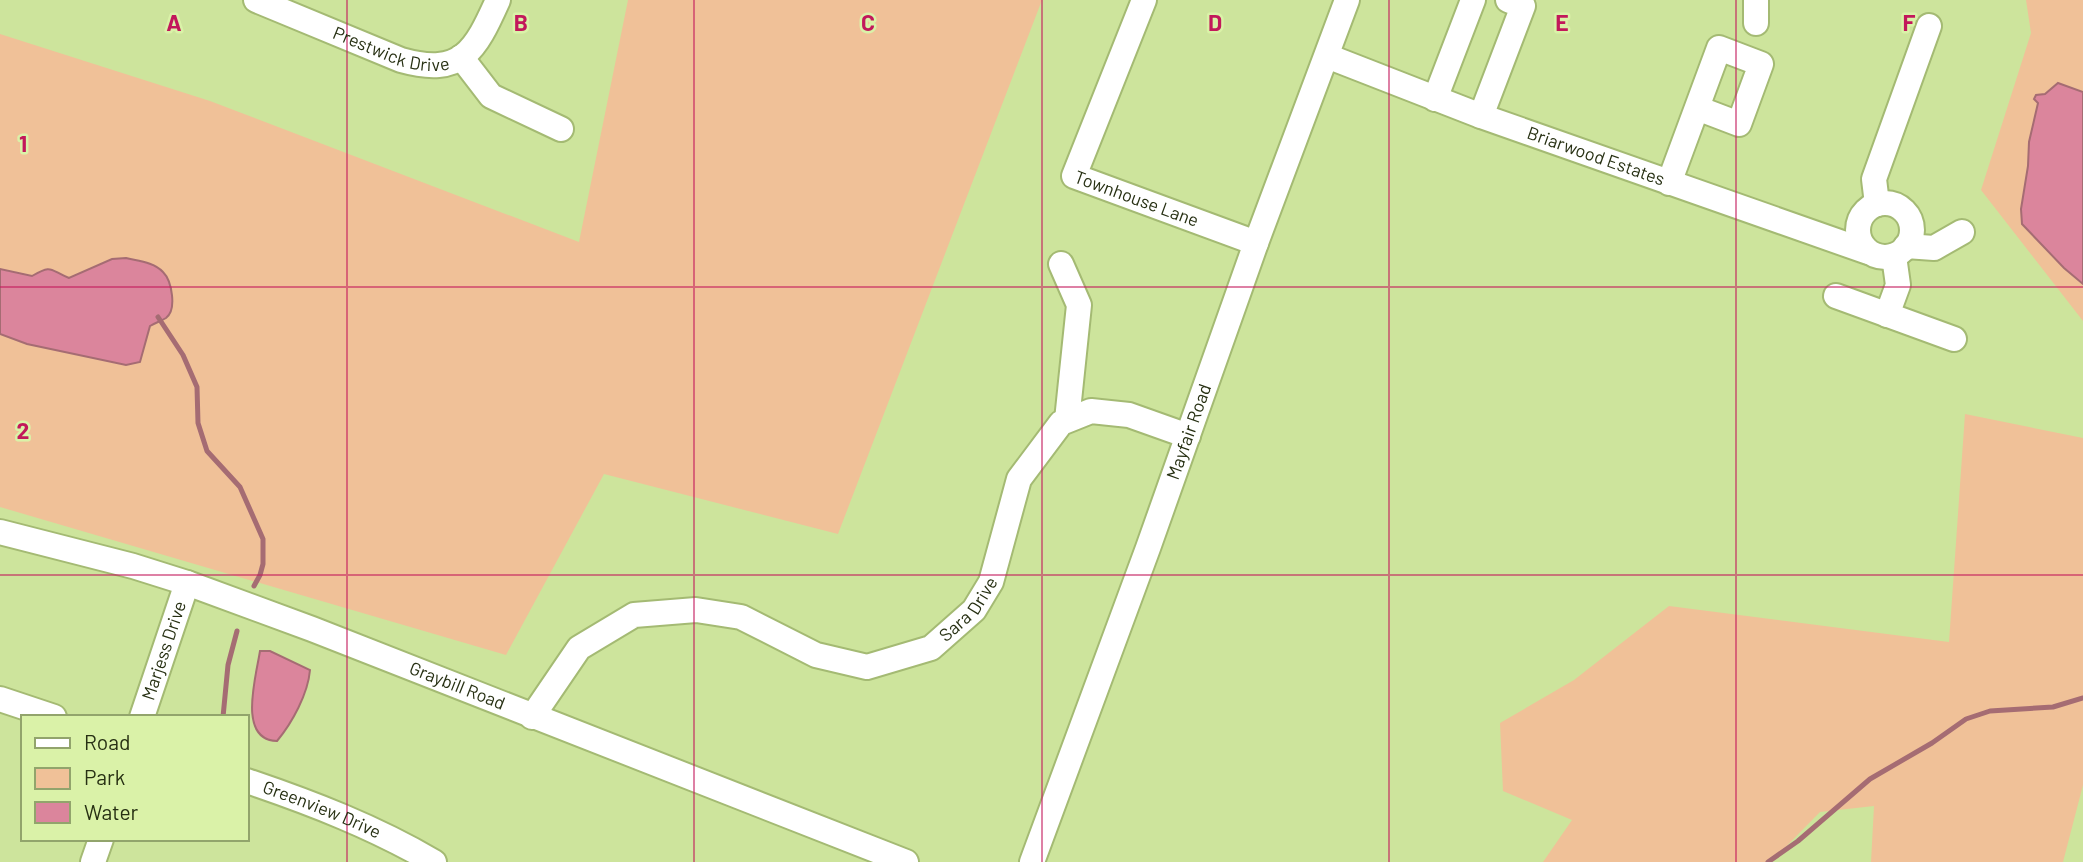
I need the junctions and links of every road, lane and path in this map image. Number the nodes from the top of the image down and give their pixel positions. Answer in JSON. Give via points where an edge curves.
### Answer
{"nodes":[{"id":1,"x":256,"y":0,"type":"edge"},
{"id":2,"x":498,"y":0,"type":"edge"},
{"id":3,"x":1144,"y":0,"type":"edge"},
{"id":4,"x":1347,"y":0,"type":"edge"},
{"id":5,"x":1474,"y":0,"type":"edge"},
{"id":6,"x":1508,"y":0,"type":"edge"},
{"id":7,"x":1929,"y":26,"type":"dead end"},
{"id":8,"x":1327,"y":56,"type":"junction"},
{"id":9,"x":461,"y":57,"type":"junction"},
{"id":10,"x":1435,"y":99,"type":"junction"},
{"id":11,"x":1698,"y":108,"type":"dead end"},
{"id":12,"x":1480,"y":116,"type":"junction"},
{"id":13,"x":561,"y":129,"type":"dead end"},
{"id":14,"x":1669,"y":183,"type":"junction"},
{"id":15,"x":1877,"y":204,"type":"junction"},
{"id":16,"x":1962,"y":232,"type":"dead end"},
{"id":17,"x":1256,"y":243,"type":"junction"},
{"id":18,"x":1900,"y":251,"type":"junction"},
{"id":19,"x":1868,"y":252,"type":"junction"},
{"id":20,"x":1061,"y":264,"type":"dead end"},
{"id":21,"x":1836,"y":296,"type":"dead end"},
{"id":22,"x":1887,"y":315,"type":"junction"},
{"id":23,"x":1954,"y":339,"type":"dead end"},
{"id":24,"x":1067,"y":420,"type":"junction"},
{"id":25,"x":1188,"y":436,"type":"junction"},
{"id":26,"x":0,"y":532,"type":"edge"},
{"id":27,"x":187,"y":583,"type":"junction"},
{"id":28,"x":0,"y":699,"type":"edge"},
{"id":29,"x":48,"y":715,"type":"edge"},
{"id":30,"x":143,"y":715,"type":"edge"},
{"id":31,"x":532,"y":717,"type":"junction"},
{"id":32,"x":248,"y":781,"type":"edge"},
{"id":33,"x":100,"y":841,"type":"edge"},
{"id":34,"x":93,"y":862,"type":"edge"},
{"id":35,"x":434,"y":862,"type":"edge"},
{"id":36,"x":906,"y":862,"type":"edge"},
{"id":37,"x":1032,"y":862,"type":"edge"}],
"edges":[{"from":1,"to":9,"type":"street","name":"Prestwick Drive","via":[[410,63],[438,66]]},
{"from":2,"to":9,"type":"street","name":"Prestwick Drive","via":[[477,43]]},
{"from":3,"to":17,"type":"street","name":"Townhouse Lane","via":[[1074,176]]},
{"from":4,"to":8,"type":"street","name":"Mayfair Road"},
{"from":5,"to":10,"type":"street"},
{"from":6,"to":12,"type":"street","via":[[1523,6]]},
{"from":7,"to":15,"type":"street","via":[[1874,179]]},
{"from":8,"to":10,"type":"street","name":"Briarwood Estates"},
{"from":8,"to":17,"type":"street","name":"Mayfair Road"},
{"from":9,"to":13,"type":"street","via":[[491,96]]},
{"from":10,"to":12,"type":"street","name":"Briarwood Estates"},
{"from":11,"to":14,"type":"street"},
{"from":12,"to":14,"type":"street","name":"Briarwood Estates"},
{"from":14,"to":19,"type":"street","name":"Briarwood Estates"},
{"from":15,"to":18,"type":"street","via":[[1896,205],[1907,215],[1912,229]]},
{"from":15,"to":19,"type":"street","via":[[1867,209],[1858,223],[1859,239]]},
{"from":16,"to":18,"type":"street","via":[[1934,248]]},
{"from":17,"to":25,"type":"street","name":"Mayfair Road"},
{"from":18,"to":19,"type":"street","via":[[1883,258]]},
{"from":18,"to":22,"type":"street","via":[[1898,285]]},
{"from":20,"to":24,"type":"street","via":[[1079,305]]},
{"from":21,"to":22,"type":"street"},
{"from":22,"to":23,"type":"street"},
{"from":24,"to":25,"type":"street","via":[[1091,411],[1129,415]]},
{"from":24,"to":31,"type":"street","name":"Sara Drive","via":[[1018,479],[991,582],[974,610],[931,648],[867,667],[816,654],[741,617],[696,610],[634,615],[579,648]]},
{"from":25,"to":37,"type":"street","name":"Mayfair Road"},
{"from":26,"to":27,"type":"street","name":"Graybill Road"},
{"from":27,"to":30,"type":"street","name":"Marjess Drive"},
{"from":27,"to":31,"type":"street","name":"Graybill Road"},
{"from":28,"to":29,"type":"street"},
{"from":31,"to":36,"type":"street","name":"Graybill Road"},
{"from":32,"to":35,"type":"street","name":"Greenview Drive","via":[[360,823]]},
{"from":33,"to":34,"type":"street"}]}
